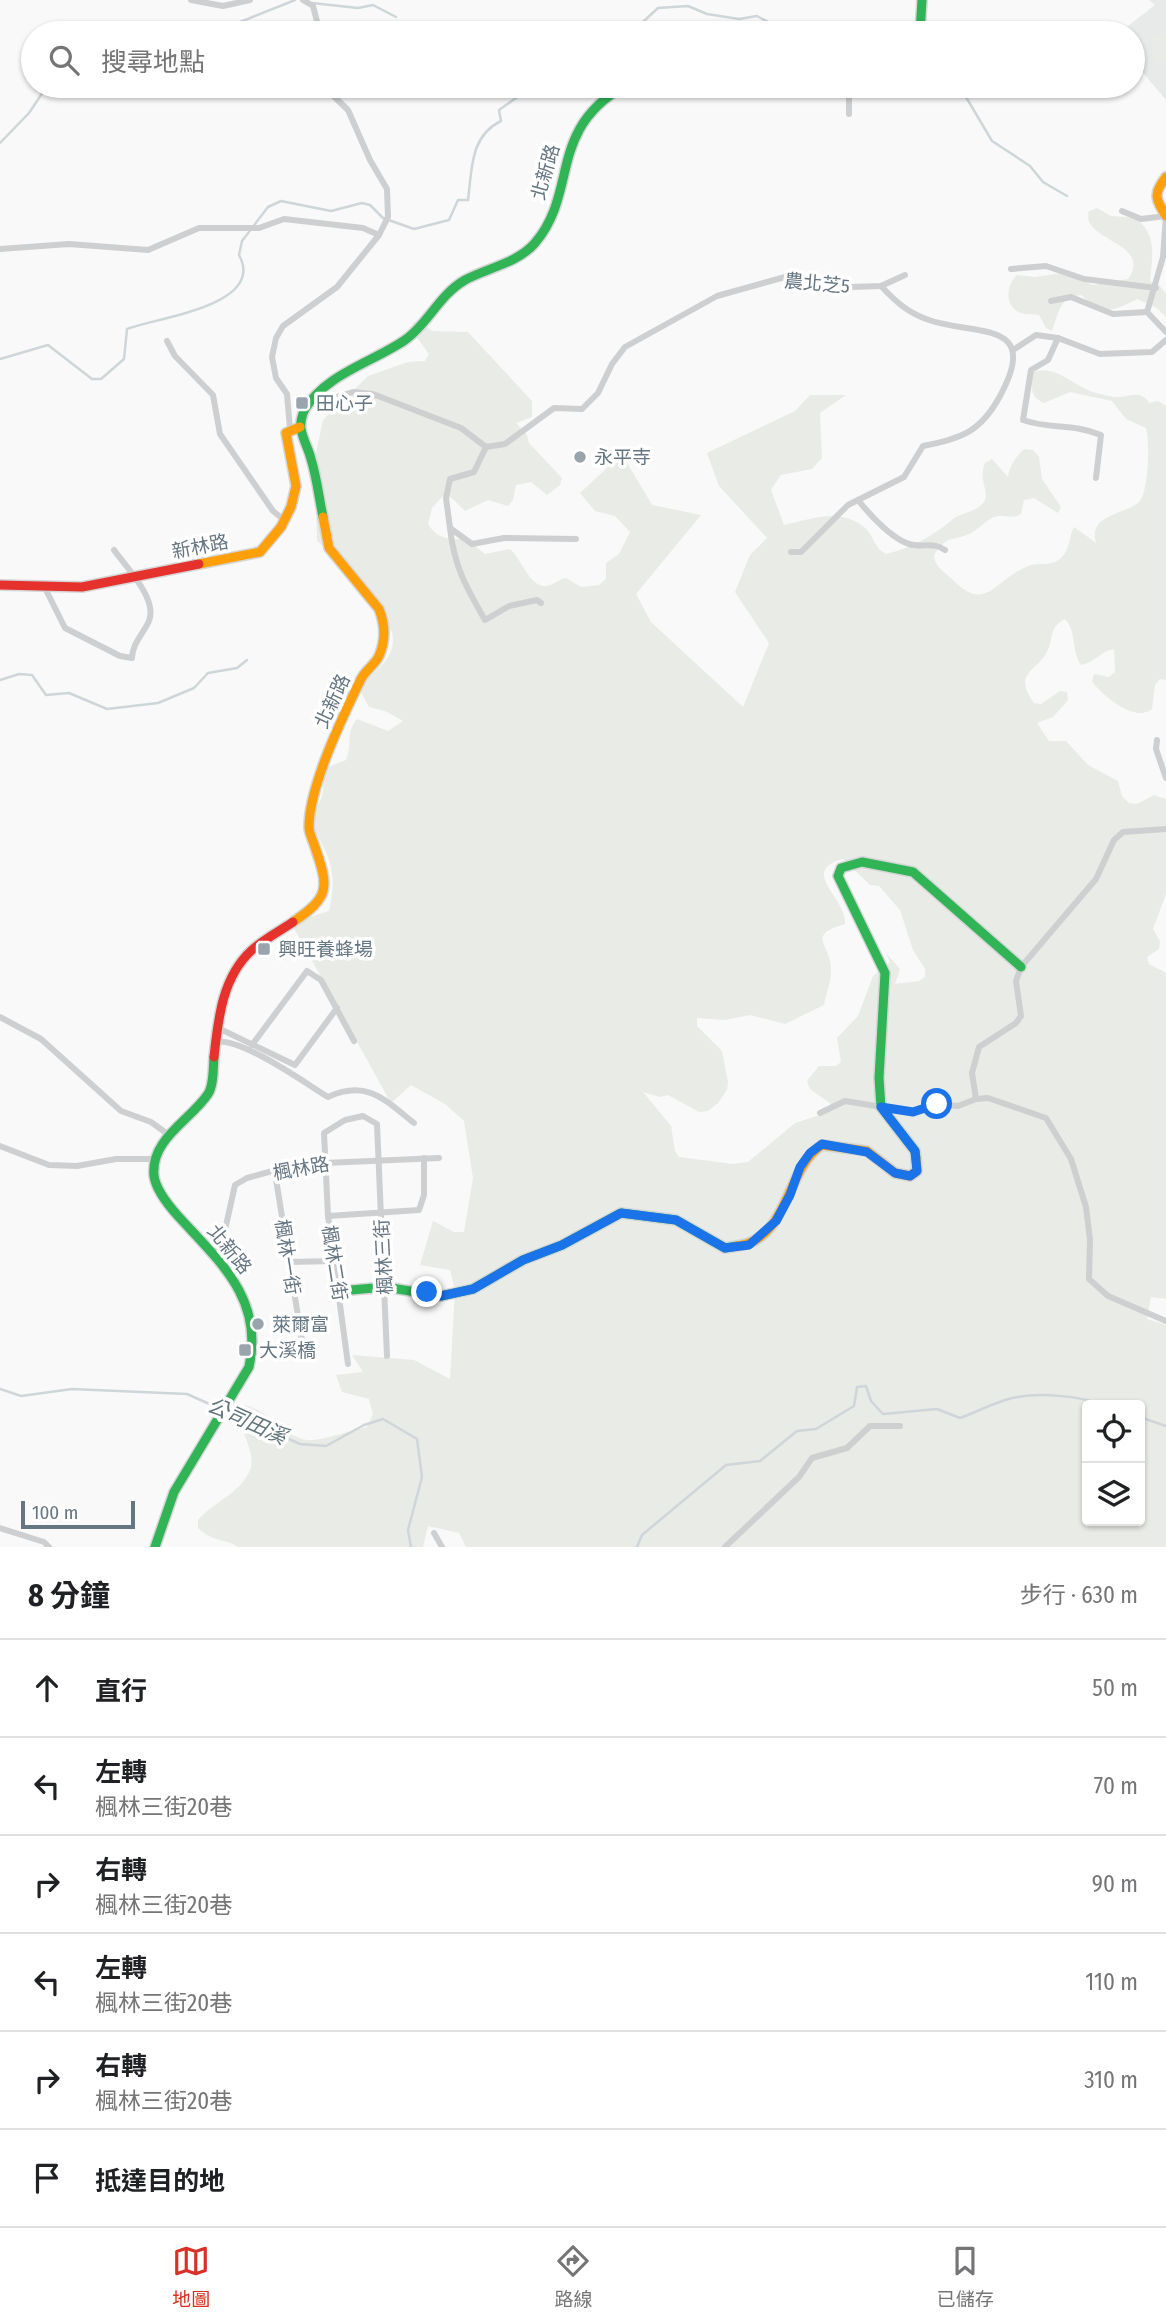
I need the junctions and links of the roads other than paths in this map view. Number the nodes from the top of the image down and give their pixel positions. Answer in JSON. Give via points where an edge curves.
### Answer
{"nodes":[{"id":1,"x":191,"y":0,"type":"edge"},
{"id":2,"x":250,"y":0,"type":"edge"},
{"id":3,"x":303,"y":0,"type":"edge"},
{"id":4,"x":922,"y":0,"type":"edge"},
{"id":5,"x":317,"y":21,"type":"edge"},
{"id":6,"x":921,"y":21,"type":"edge"},
{"id":7,"x":336,"y":98,"type":"edge"},
{"id":8,"x":605,"y":98,"type":"edge"},
{"id":9,"x":849,"y":98,"type":"edge"},
{"id":10,"x":849,"y":114,"type":"dead end"},
{"id":11,"x":1166,"y":177,"type":"edge"},
{"id":12,"x":1122,"y":211,"type":"dead end"},
{"id":13,"x":1166,"y":216,"type":"edge"},
{"id":14,"x":379,"y":235,"type":"junction"},
{"id":15,"x":0,"y":249,"type":"edge"},
{"id":16,"x":1011,"y":269,"type":"dead end"},
{"id":17,"x":905,"y":275,"type":"dead end"},
{"id":18,"x":881,"y":286,"type":"junction"},
{"id":19,"x":1156,"y":288,"type":"junction"},
{"id":20,"x":1051,"y":301,"type":"dead end"},
{"id":21,"x":1147,"y":312,"type":"junction"},
{"id":22,"x":1166,"y":332,"type":"edge"},
{"id":23,"x":1058,"y":338,"type":"junction"},
{"id":24,"x":1166,"y":340,"type":"edge"},
{"id":25,"x":167,"y":341,"type":"dead end"},
{"id":26,"x":1013,"y":349,"type":"junction"},
{"id":27,"x":312,"y":400,"type":"junction"},
{"id":28,"x":295,"y":428,"type":"junction"},
{"id":29,"x":486,"y":447,"type":"junction"},
{"id":30,"x":1096,"y":478,"type":"dead end"},
{"id":31,"x":858,"y":500,"type":"junction"},
{"id":32,"x":284,"y":520,"type":"junction"},
{"id":33,"x":450,"y":528,"type":"junction"},
{"id":34,"x":576,"y":539,"type":"dead end"},
{"id":35,"x":114,"y":550,"type":"dead end"},
{"id":36,"x":945,"y":550,"type":"dead end"},
{"id":37,"x":791,"y":552,"type":"dead end"},
{"id":38,"x":136,"y":576,"type":"junction"},
{"id":39,"x":0,"y":585,"type":"edge"},
{"id":40,"x":45,"y":588,"type":"junction"},
{"id":41,"x":541,"y":603,"type":"dead end"},
{"id":42,"x":1157,"y":740,"type":"dead end"},
{"id":43,"x":1166,"y":778,"type":"edge"},
{"id":44,"x":1166,"y":829,"type":"edge"},
{"id":45,"x":1021,"y":967,"type":"junction"},
{"id":46,"x":337,"y":1008,"type":"junction"},
{"id":47,"x":0,"y":1017,"type":"edge"},
{"id":48,"x":216,"y":1027,"type":"junction"},
{"id":49,"x":354,"y":1041,"type":"dead end"},
{"id":50,"x":214,"y":1042,"type":"junction"},
{"id":51,"x":252,"y":1045,"type":"junction"},
{"id":52,"x":976,"y":1098,"type":"junction"},
{"id":53,"x":881,"y":1107,"type":"junction"},
{"id":54,"x":820,"y":1113,"type":"dead end"},
{"id":55,"x":414,"y":1123,"type":"dead end"},
{"id":56,"x":169,"y":1135,"type":"junction"},
{"id":57,"x":0,"y":1146,"type":"edge"},
{"id":58,"x":379,"y":1158,"type":"junction"},
{"id":59,"x":424,"y":1158,"type":"junction"},
{"id":60,"x":439,"y":1158,"type":"dead end"},
{"id":61,"x":156,"y":1159,"type":"junction"},
{"id":62,"x":325,"y":1163,"type":"junction"},
{"id":63,"x":275,"y":1173,"type":"junction"},
{"id":64,"x":381,"y":1211,"type":"junction"},
{"id":65,"x":328,"y":1216,"type":"junction"},
{"id":66,"x":212,"y":1251,"type":"junction"},
{"id":67,"x":335,"y":1261,"type":"junction"},
{"id":68,"x":289,"y":1262,"type":"junction"},
{"id":69,"x":385,"y":1287,"type":"junction"},
{"id":70,"x":340,"y":1291,"type":"junction"},
{"id":71,"x":1166,"y":1321,"type":"edge"},
{"id":72,"x":302,"y":1342,"type":"dead end"},
{"id":73,"x":387,"y":1356,"type":"dead end"},
{"id":74,"x":348,"y":1364,"type":"dead end"},
{"id":75,"x":900,"y":1426,"type":"dead end"},
{"id":76,"x":0,"y":1528,"type":"edge"},
{"id":77,"x":434,"y":1533,"type":"dead end"},
{"id":78,"x":50,"y":1547,"type":"edge"},
{"id":79,"x":155,"y":1547,"type":"edge"},
{"id":80,"x":442,"y":1547,"type":"edge"},
{"id":81,"x":725,"y":1547,"type":"edge"}],
"edges":[{"from":1,"to":2,"type":"street","via":[[223,6]]},
{"from":3,"to":5,"type":"street","via":[[313,6]]},
{"from":4,"to":6,"type":"main road"},
{"from":7,"to":14,"type":"street","via":[[348,110],[387,189],[388,216]]},
{"from":8,"to":27,"type":"main road","name":"北新路","via":[[582,123],[570,146],[550,218],[534,244],[513,260],[447,292],[407,339],[337,377]]},
{"from":9,"to":10,"type":"street"},
{"from":11,"to":13,"type":"main road","via":[[1155,191]]},
{"from":12,"to":13,"type":"street","via":[[1141,219]]},
{"from":13,"to":19,"type":"street"},
{"from":14,"to":15,"type":"street","via":[[363,228],[284,219],[259,228],[199,228],[148,250],[69,244]]},
{"from":14,"to":28,"type":"street","via":[[337,287],[283,326],[276,338],[272,357],[276,378],[287,394]]},
{"from":16,"to":19,"type":"street","via":[[1046,266],[1084,279]]},
{"from":17,"to":18,"type":"street"},
{"from":18,"to":26,"type":"street","via":[[901,307],[930,320],[999,333]]},
{"from":18,"to":29,"type":"street","name":"農北芝5","via":[[851,287],[785,276],[717,296],[625,347],[598,393],[582,409],[554,408],[505,443]]},
{"from":19,"to":21,"type":"street"},
{"from":20,"to":21,"type":"street","via":[[1071,298],[1113,314]]},
{"from":21,"to":22,"type":"street"},
{"from":23,"to":24,"type":"street","via":[[1100,354],[1153,352]]},
{"from":23,"to":26,"type":"street","via":[[1036,335]]},
{"from":23,"to":30,"type":"street","via":[[1048,359],[1031,370],[1023,420],[1042,426],[1077,426],[1101,435]]},
{"from":25,"to":32,"type":"street","via":[[175,356],[213,395],[220,434]]},
{"from":26,"to":31,"type":"street","via":[[1004,388],[994,407],[963,437],[923,446],[904,477]]},
{"from":27,"to":28,"type":"main road","name":"北新路"},
{"from":27,"to":29,"type":"street","via":[[352,392],[373,394],[461,428]]},
{"from":28,"to":32,"type":"main road","name":"新林路","via":[[286,433],[284,443],[296,473]]},
{"from":28,"to":48,"type":"main road","name":"北新路","via":[[312,461],[329,548],[379,608],[384,639],[379,657],[361,678],[311,798],[309,830],[325,891],[318,905],[240,963]]},
{"from":29,"to":33,"type":"street","via":[[474,472],[450,479],[446,498]]},
{"from":31,"to":36,"type":"street","via":[[874,520],[911,545],[936,544]]},
{"from":31,"to":37,"type":"street","via":[[801,552]]},
{"from":32,"to":38,"type":"main road","name":"新林路","via":[[276,537],[260,552]]},
{"from":33,"to":34,"type":"street","via":[[472,544],[504,538]]},
{"from":33,"to":41,"type":"street","via":[[453,557],[485,620],[509,606]]},
{"from":35,"to":38,"type":"street"},
{"from":38,"to":40,"type":"main road","name":"新林路","via":[[82,587]]},
{"from":38,"to":40,"type":"street","via":[[150,608],[150,620],[132,658],[65,628]]},
{"from":39,"to":40,"type":"main road","name":"新林路"},
{"from":42,"to":43,"type":"street"},
{"from":44,"to":45,"type":"street","via":[[1124,831],[1114,840],[1096,879]]},
{"from":45,"to":52,"type":"street","via":[[1016,981],[1021,1016],[979,1047],[972,1073]]},
{"from":45,"to":53,"type":"main road","via":[[913,872],[862,862],[841,868],[838,876],[884,973]]},
{"from":46,"to":49,"type":"street"},
{"from":46,"to":51,"type":"street","via":[[295,1065]]},
{"from":46,"to":51,"type":"street","via":[[321,981],[307,971]]},
{"from":47,"to":56,"type":"street","via":[[41,1039],[121,1111],[151,1122]]},
{"from":48,"to":50,"type":"main road","name":"北新路"},
{"from":48,"to":51,"type":"street"},
{"from":50,"to":55,"type":"street","via":[[251,1051],[328,1097],[343,1090],[378,1095]]},
{"from":50,"to":56,"type":"main road","name":"北新路","via":[[216,1068],[210,1092]]},
{"from":52,"to":53,"type":"street","via":[[968,1104],[937,1104],[913,1112]]},
{"from":52,"to":71,"type":"street","via":[[1008,1102],[1046,1118],[1071,1159],[1086,1207],[1089,1279],[1108,1296]]},
{"from":53,"to":54,"type":"street","via":[[845,1101]]},
{"from":53,"to":69,"type":"main road","via":[[915,1151],[917,1171],[910,1176],[895,1173],[867,1152],[822,1144],[800,1167],[776,1221],[749,1245],[725,1248],[676,1220],[621,1213],[473,1289],[441,1296]]},
{"from":56,"to":61,"type":"main road","name":"北新路"},
{"from":57,"to":61,"type":"street","via":[[49,1165]]},
{"from":58,"to":59,"type":"street","name":"楓林路"},
{"from":58,"to":62,"type":"street","name":"楓林路"},
{"from":58,"to":62,"type":"street","name":"楓林三街","via":[[377,1124],[363,1116],[345,1120],[324,1133]]},
{"from":58,"to":64,"type":"street","name":"楓林三街"},
{"from":59,"to":60,"type":"street","name":"楓林路"},
{"from":59,"to":64,"type":"street","via":[[424,1195],[419,1210]]},
{"from":61,"to":66,"type":"main road","name":"北新路","via":[[154,1177],[167,1204]]},
{"from":62,"to":63,"type":"street","name":"楓林路"},
{"from":62,"to":65,"type":"street","name":"楓林二街"},
{"from":63,"to":66,"type":"street","name":"楓林路","via":[[235,1185],[225,1230]]},
{"from":63,"to":68,"type":"street","name":"楓林一街"},
{"from":64,"to":65,"type":"street"},
{"from":64,"to":69,"type":"street","name":"楓林三街"},
{"from":65,"to":67,"type":"street","name":"楓林二街"},
{"from":66,"to":79,"type":"main road","name":"北新路","via":[[242,1294],[254,1344],[249,1367],[174,1492]]},
{"from":67,"to":68,"type":"street"},
{"from":67,"to":70,"type":"street","name":"楓林二街"},
{"from":68,"to":72,"type":"street","name":"楓林一街"},
{"from":69,"to":70,"type":"main road"},
{"from":69,"to":73,"type":"street","name":"楓林三街"},
{"from":70,"to":74,"type":"street","name":"楓林二街"},
{"from":75,"to":81,"type":"street","via":[[870,1426],[847,1448],[812,1458],[799,1477]]},
{"from":76,"to":78,"type":"street"},
{"from":77,"to":80,"type":"street"}]}
